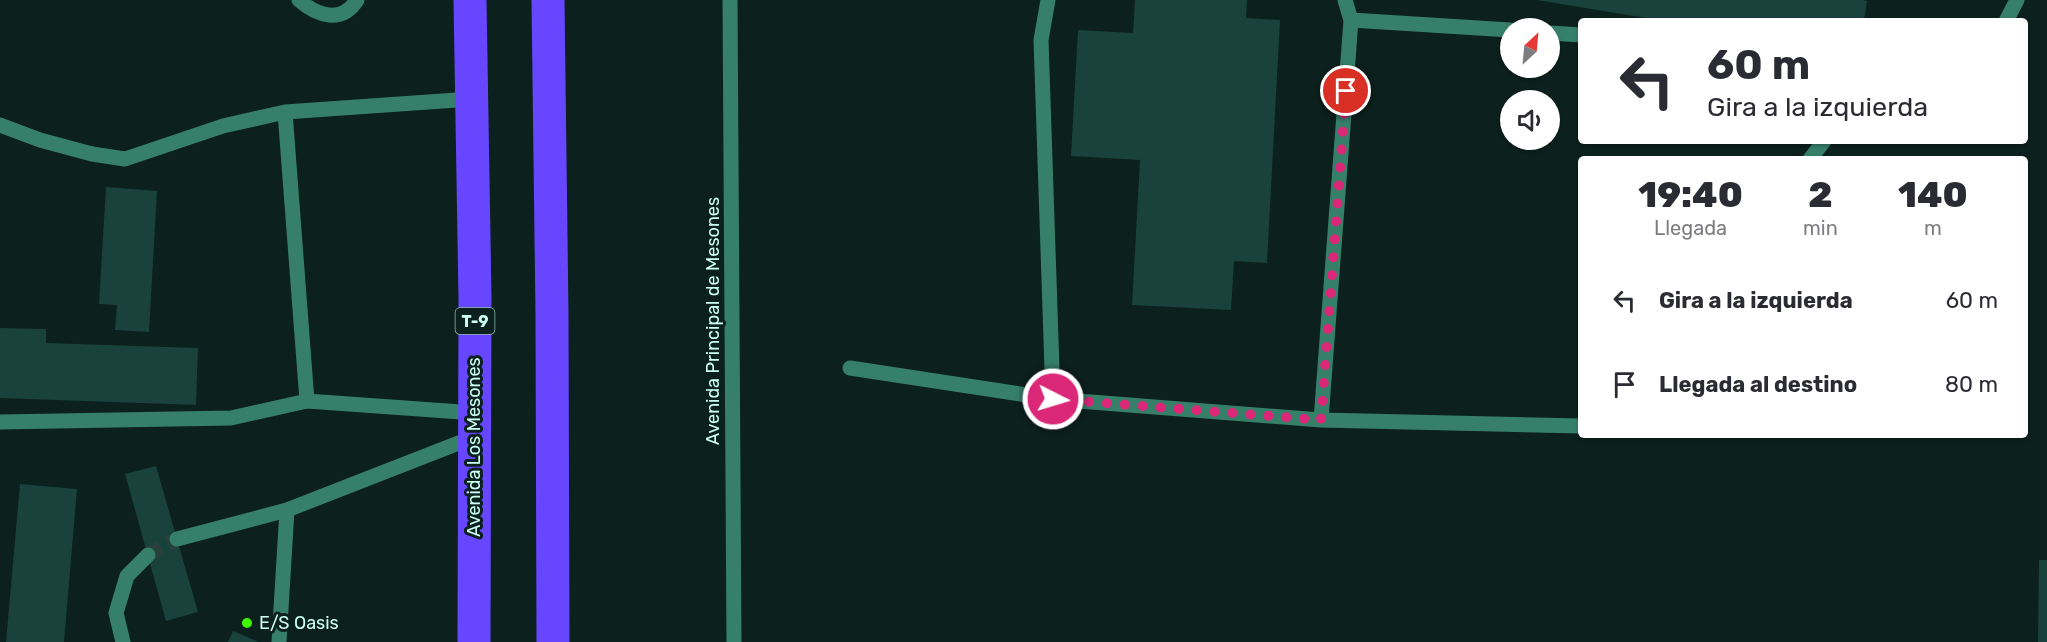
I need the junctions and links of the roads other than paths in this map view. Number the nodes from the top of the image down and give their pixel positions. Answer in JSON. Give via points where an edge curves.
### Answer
{"nodes":[{"id":1,"x":298,"y":0,"type":"edge"},
{"id":2,"x":357,"y":0,"type":"edge"},
{"id":3,"x":470,"y":0,"type":"edge"},
{"id":4,"x":548,"y":0,"type":"edge"},
{"id":5,"x":730,"y":0,"type":"edge"},
{"id":6,"x":1048,"y":0,"type":"edge"},
{"id":7,"x":1345,"y":0,"type":"edge"},
{"id":8,"x":2017,"y":0,"type":"edge"},
{"id":9,"x":2008,"y":18,"type":"edge"},
{"id":10,"x":1351,"y":20,"type":"junction"},
{"id":11,"x":1500,"y":29,"type":"edge"},
{"id":12,"x":1560,"y":34,"type":"edge"},
{"id":13,"x":1578,"y":35,"type":"edge"},
{"id":14,"x":471,"y":99,"type":"junction"},
{"id":15,"x":285,"y":112,"type":"junction"},
{"id":16,"x":0,"y":125,"type":"edge"},
{"id":17,"x":1822,"y":144,"type":"edge"},
{"id":18,"x":1812,"y":156,"type":"edge"},
{"id":19,"x":850,"y":368,"type":"dead end"},
{"id":20,"x":1053,"y":399,"type":"junction"},
{"id":21,"x":307,"y":401,"type":"junction"},
{"id":22,"x":1321,"y":420,"type":"junction"},
{"id":23,"x":0,"y":422,"type":"edge"},
{"id":24,"x":475,"y":425,"type":"junction"},
{"id":25,"x":1578,"y":426,"type":"edge"},
{"id":26,"x":287,"y":510,"type":"junction"},
{"id":27,"x":177,"y":539,"type":"tunnel mouth"},
{"id":28,"x":148,"y":555,"type":"tunnel mouth"},
{"id":29,"x":123,"y":642,"type":"edge"},
{"id":30,"x":279,"y":642,"type":"edge"},
{"id":31,"x":474,"y":642,"type":"edge"},
{"id":32,"x":553,"y":642,"type":"edge"},
{"id":33,"x":734,"y":642,"type":"edge"}],
"edges":[{"from":1,"to":2,"type":"street","via":[[319,12],[340,16],[351,10]]},
{"from":3,"to":14,"type":"highway","name":"Avenida Los Mesones","number":"T-9"},
{"from":4,"to":32,"type":"highway"},
{"from":5,"to":33,"type":"street","name":"Avenida Principal de Mesones"},
{"from":6,"to":20,"type":"street","via":[[1041,40]]},
{"from":7,"to":10,"type":"street"},
{"from":8,"to":9,"type":"street"},
{"from":10,"to":11,"type":"street"},
{"from":10,"to":22,"type":"street"},
{"from":12,"to":13,"type":"street"},
{"from":14,"to":15,"type":"street"},
{"from":14,"to":24,"type":"highway","name":"Avenida Los Mesones","number":"T-9"},
{"from":15,"to":16,"type":"street","via":[[223,126],[125,159],[92,154]]},
{"from":15,"to":21,"type":"street"},
{"from":17,"to":18,"type":"street"},
{"from":19,"to":20,"type":"street"},
{"from":20,"to":22,"type":"street"},
{"from":21,"to":23,"type":"street","via":[[231,418]]},
{"from":21,"to":24,"type":"street"},
{"from":22,"to":25,"type":"street"},
{"from":24,"to":26,"type":"street"},
{"from":24,"to":31,"type":"highway","name":"Avenida Los Mesones","number":"T-9"},
{"from":26,"to":27,"type":"street"},
{"from":26,"to":30,"type":"street"},
{"from":28,"to":29,"type":"street","via":[[127,576],[116,613]]}]}
